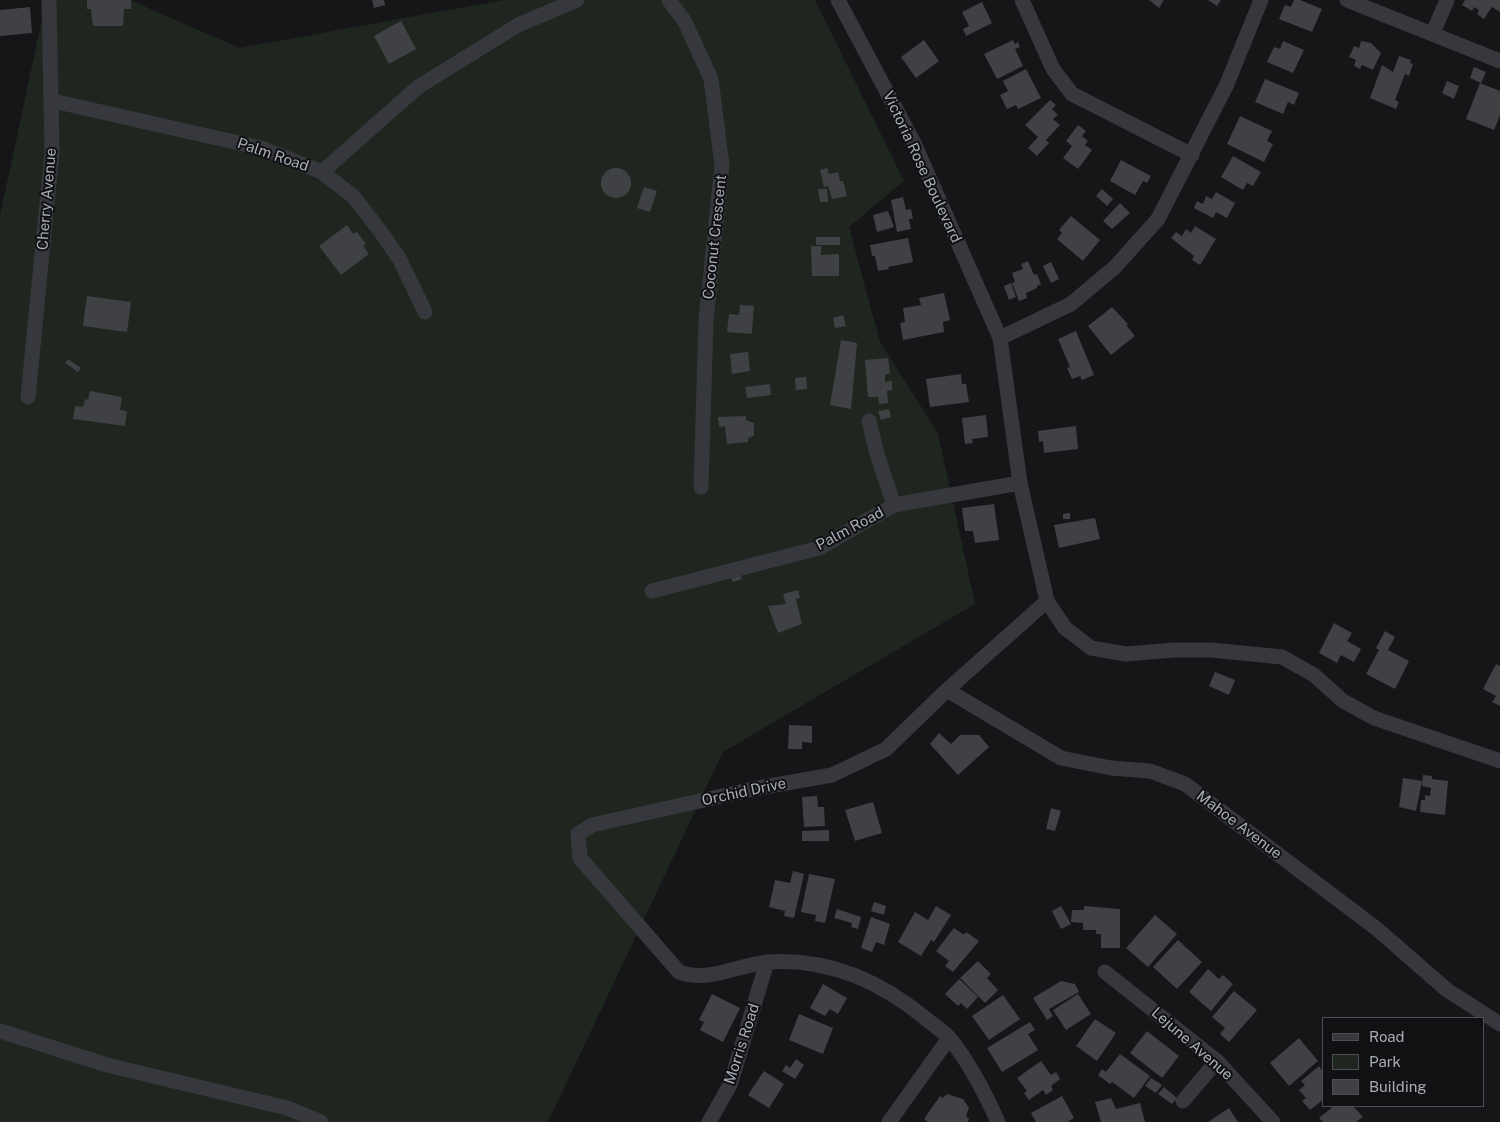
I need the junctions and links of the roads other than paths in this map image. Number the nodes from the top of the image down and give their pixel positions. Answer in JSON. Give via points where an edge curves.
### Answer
{"nodes":[{"id":1,"x":49,"y":0,"type":"edge"},
{"id":2,"x":577,"y":0,"type":"edge"},
{"id":3,"x":669,"y":0,"type":"edge"},
{"id":4,"x":838,"y":0,"type":"edge"},
{"id":5,"x":1022,"y":0,"type":"edge"},
{"id":6,"x":1262,"y":0,"type":"edge"},
{"id":7,"x":1347,"y":0,"type":"edge"},
{"id":8,"x":1448,"y":0,"type":"edge"},
{"id":9,"x":1433,"y":33,"type":"junction"},
{"id":10,"x":1500,"y":61,"type":"edge"},
{"id":11,"x":53,"y":101,"type":"junction"},
{"id":12,"x":1192,"y":155,"type":"junction"},
{"id":13,"x":322,"y":172,"type":"junction"},
{"id":14,"x":425,"y":312,"type":"dead end"},
{"id":15,"x":1000,"y":338,"type":"junction"},
{"id":16,"x":28,"y":397,"type":"dead end"},
{"id":17,"x":869,"y":420,"type":"dead end"},
{"id":18,"x":1020,"y":483,"type":"junction"},
{"id":19,"x":701,"y":486,"type":"dead end"},
{"id":20,"x":894,"y":505,"type":"junction"},
{"id":21,"x":652,"y":591,"type":"dead end"},
{"id":22,"x":1047,"y":601,"type":"junction"},
{"id":23,"x":947,"y":690,"type":"junction"},
{"id":24,"x":1500,"y":761,"type":"edge"},
{"id":25,"x":767,"y":962,"type":"junction"},
{"id":26,"x":1105,"y":972,"type":"dead end"},
{"id":27,"x":1500,"y":1024,"type":"edge"},
{"id":28,"x":0,"y":1031,"type":"edge"},
{"id":29,"x":949,"y":1038,"type":"junction"},
{"id":30,"x":1217,"y":1062,"type":"junction"},
{"id":31,"x":1183,"y":1101,"type":"dead end"},
{"id":32,"x":321,"y":1122,"type":"edge"},
{"id":33,"x":709,"y":1122,"type":"edge"},
{"id":34,"x":889,"y":1122,"type":"edge"},
{"id":35,"x":998,"y":1122,"type":"edge"},
{"id":36,"x":1273,"y":1122,"type":"edge"}],
"edges":[{"from":1,"to":11,"type":"street","name":"Cherry Avenue"},
{"from":2,"to":13,"type":"street","via":[[518,25],[418,87]]},
{"from":3,"to":19,"type":"street","name":"Coconut Crescent","via":[[685,22],[711,79],[722,165],[706,320]]},
{"from":4,"to":15,"type":"street","name":"Victoria Rose Boulevard","via":[[914,143]]},
{"from":5,"to":12,"type":"street","via":[[1052,69],[1072,94]]},
{"from":6,"to":12,"type":"street","via":[[1227,84]]},
{"from":7,"to":9,"type":"street"},
{"from":8,"to":9,"type":"street"},
{"from":9,"to":10,"type":"street"},
{"from":11,"to":13,"type":"street","name":"Palm Road","via":[[261,148]]},
{"from":11,"to":16,"type":"street","name":"Cherry Avenue","via":[[52,152]]},
{"from":12,"to":15,"type":"street","via":[[1158,219],[1115,267],[1070,304]]},
{"from":13,"to":14,"type":"street","name":"Palm Road","via":[[354,197],[383,235],[400,260]]},
{"from":15,"to":18,"type":"street","name":"Victoria Rose Boulevard"},
{"from":17,"to":20,"type":"street"},
{"from":18,"to":20,"type":"street","name":"Palm Road"},
{"from":18,"to":22,"type":"street","name":"Victoria Rose Boulevard"},
{"from":20,"to":21,"type":"street","name":"Palm Road","via":[[819,548]]},
{"from":22,"to":23,"type":"street","name":"Orchid Drive"},
{"from":22,"to":24,"type":"street","via":[[1065,628],[1091,648],[1126,654],[1211,650],[1282,657],[1314,675],[1343,701],[1374,718]]},
{"from":23,"to":25,"type":"street","name":"Orchid Drive","via":[[886,749],[832,776],[758,788],[592,825],[578,834],[580,858],[679,972],[700,977]]},
{"from":23,"to":27,"type":"street","name":"Mahoe Avenue","via":[[1061,758],[1111,768],[1150,771],[1185,784],[1377,929],[1447,990]]},
{"from":25,"to":29,"type":"street","via":[[803,962],[832,967],[865,979],[903,1000]]},
{"from":25,"to":33,"type":"street","name":"Morris Road","via":[[730,1085]]},
{"from":26,"to":30,"type":"street","name":"Lejune Avenue"},
{"from":28,"to":32,"type":"street","via":[[107,1065],[287,1108]]},
{"from":29,"to":34,"type":"street"},
{"from":29,"to":35,"type":"street","via":[[969,1065]]},
{"from":30,"to":31,"type":"street"},
{"from":30,"to":36,"type":"street","name":"Lejune Avenue"}]}
